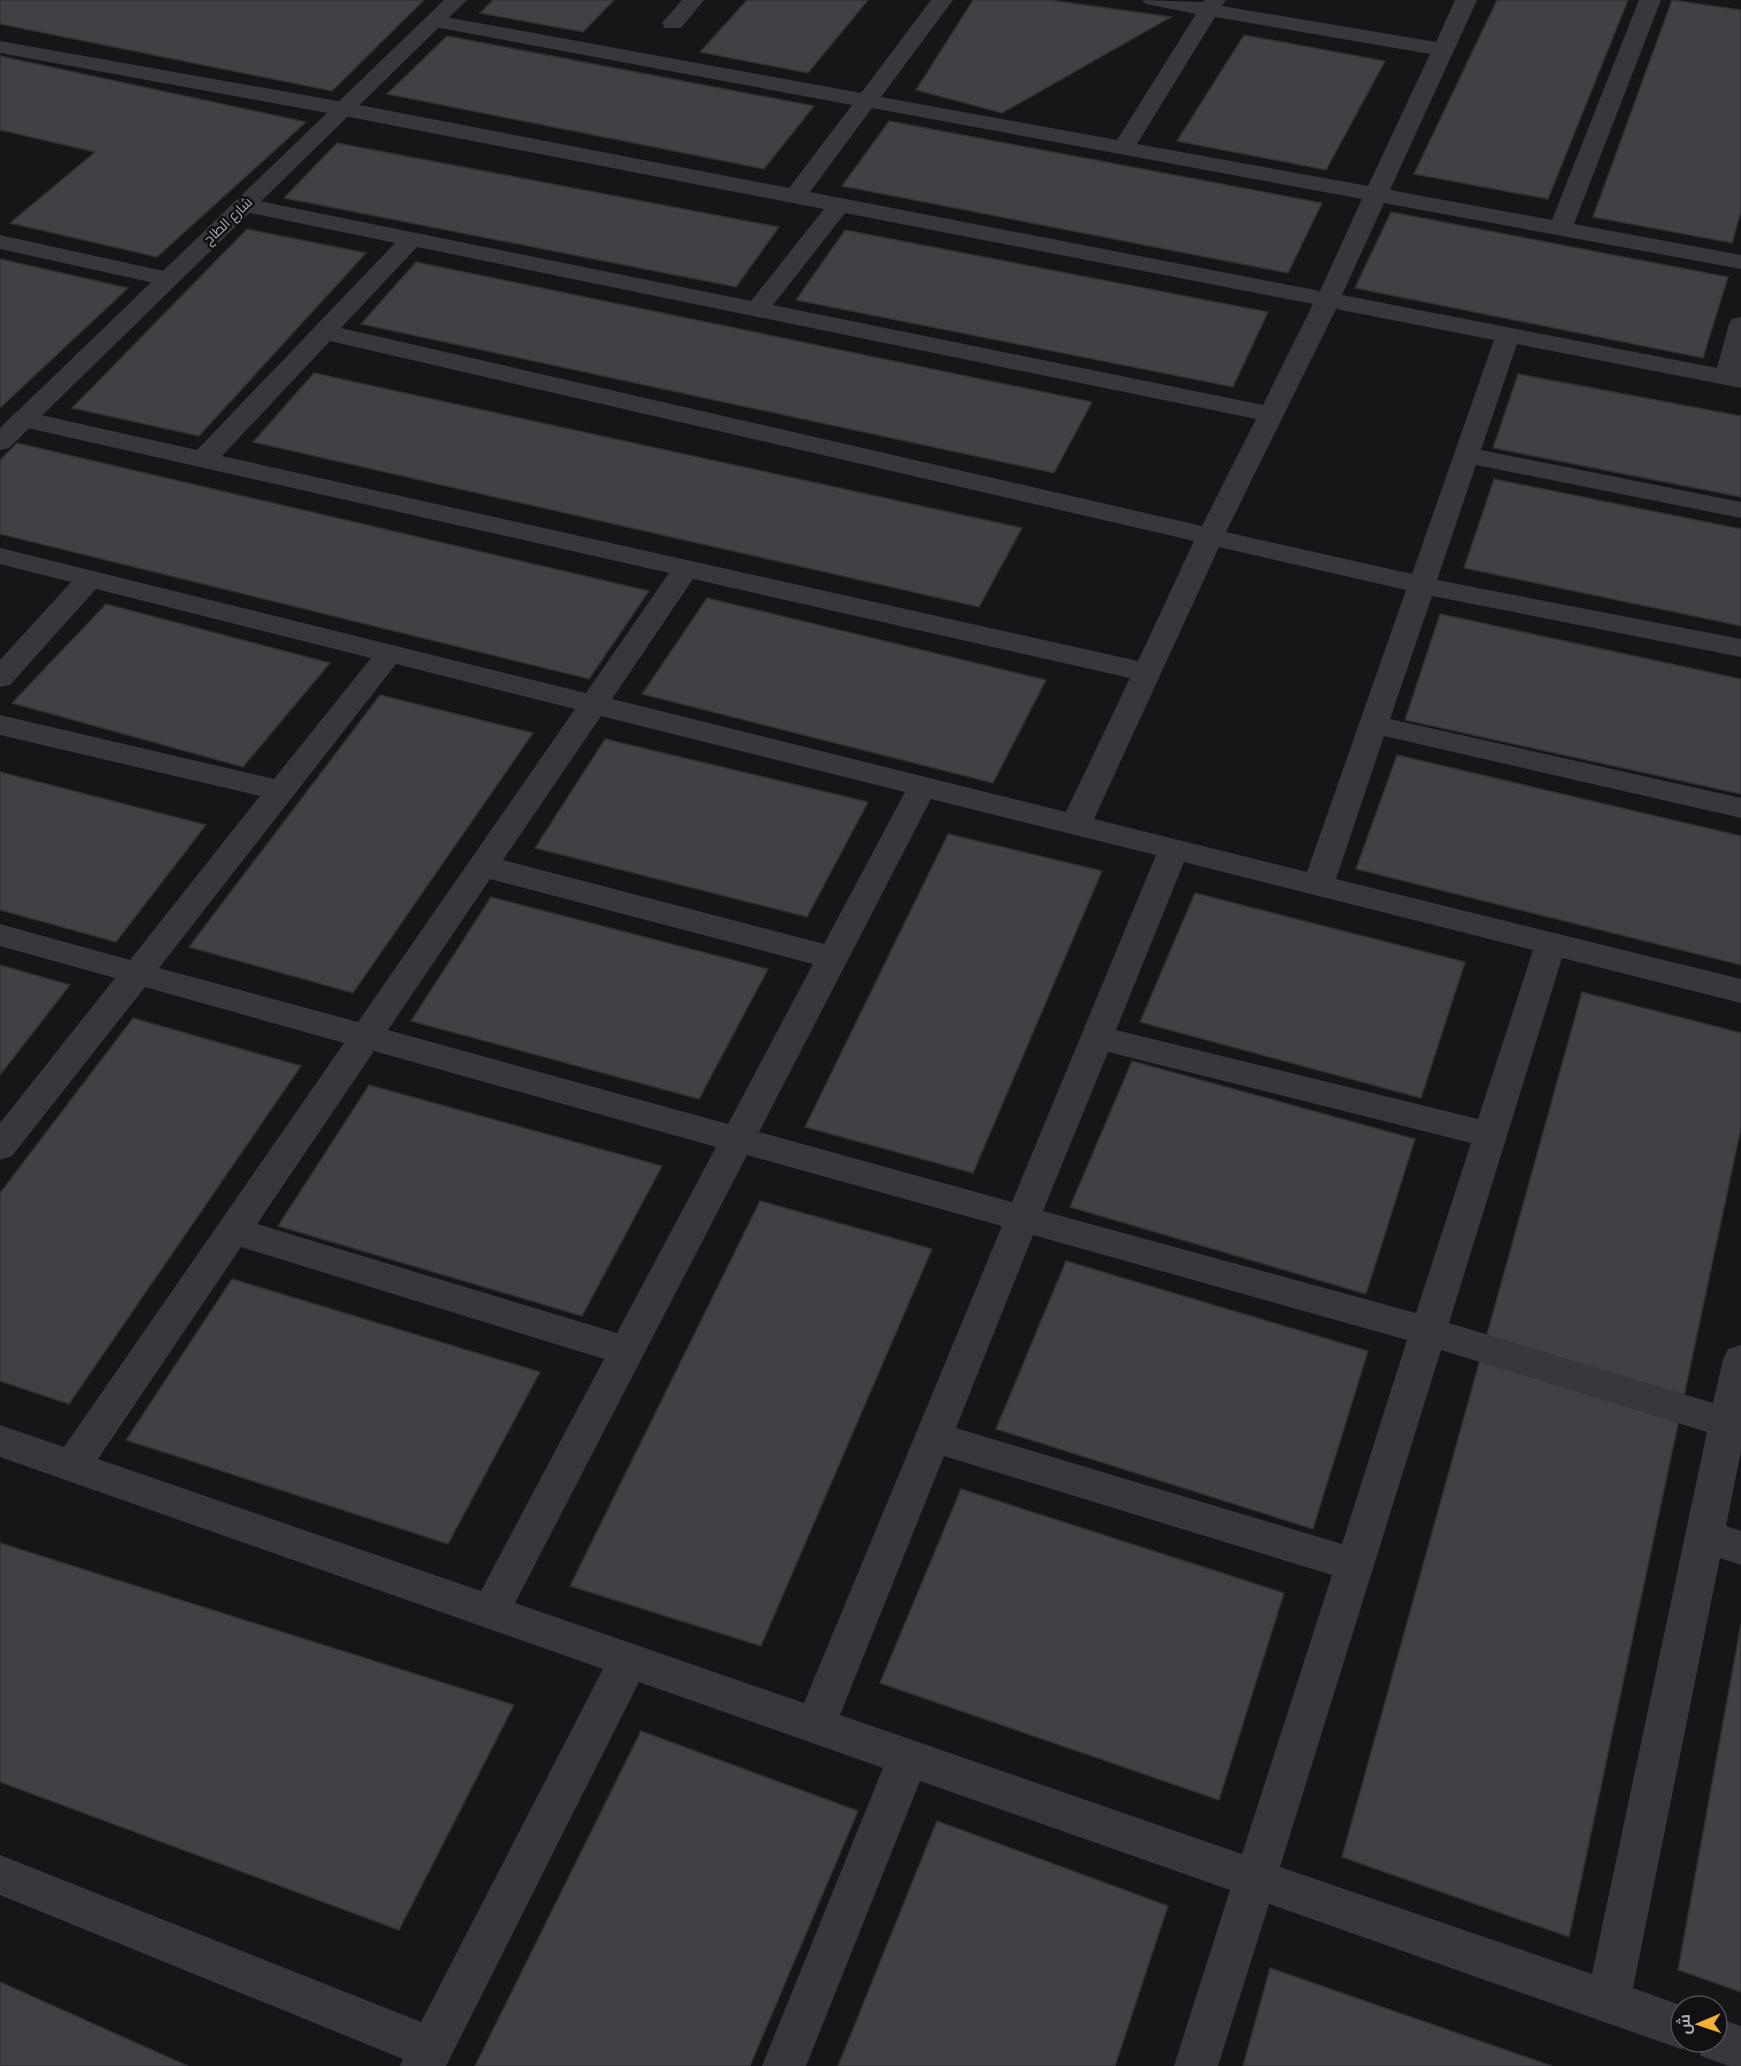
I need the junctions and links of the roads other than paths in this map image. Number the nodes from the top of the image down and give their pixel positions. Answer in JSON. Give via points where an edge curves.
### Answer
{"nodes":[{"id":1,"x":456,"y":0,"type":"edge"},
{"id":2,"x":693,"y":0,"type":"edge"},
{"id":3,"x":942,"y":0,"type":"edge"},
{"id":4,"x":1153,"y":0,"type":"edge"},
{"id":5,"x":1466,"y":0,"type":"edge"},
{"id":6,"x":1650,"y":0,"type":"edge"},
{"id":7,"x":1212,"y":5,"type":"edge"},
{"id":8,"x":435,"y":21,"type":"junction"},
{"id":9,"x":673,"y":23,"type":"dead end"},
{"id":10,"x":0,"y":47,"type":"edge"},
{"id":11,"x":1443,"y":50,"type":"junction"},
{"id":12,"x":867,"y":100,"type":"junction"},
{"id":13,"x":344,"y":109,"type":"junction"},
{"id":14,"x":1123,"y":148,"type":"junction"},
{"id":15,"x":1375,"y":194,"type":"junction"},
{"id":16,"x":795,"y":196,"type":"junction"},
{"id":17,"x":244,"y":205,"type":"junction"},
{"id":18,"x":839,"y":205,"type":"junction"},
{"id":19,"x":1560,"y":229,"type":"junction"},
{"id":20,"x":412,"y":239,"type":"junction"},
{"id":21,"x":0,"y":242,"type":"edge"},
{"id":22,"x":1741,"y":262,"type":"edge"},
{"id":23,"x":168,"y":279,"type":"junction"},
{"id":24,"x":1328,"y":299,"type":"junction"},
{"id":25,"x":757,"y":309,"type":"junction"},
{"id":26,"x":1741,"y":324,"type":"edge"},
{"id":27,"x":324,"y":332,"type":"junction"},
{"id":28,"x":1508,"y":334,"type":"junction"},
{"id":29,"x":1734,"y":379,"type":"edge"},
{"id":30,"x":1270,"y":414,"type":"junction"},
{"id":31,"x":23,"y":419,"type":"junction"},
{"id":32,"x":0,"y":442,"type":"edge"},
{"id":33,"x":1466,"y":455,"type":"junction"},
{"id":34,"x":203,"y":460,"type":"junction"},
{"id":35,"x":1741,"y":510,"type":"edge"},
{"id":36,"x":1210,"y":537,"type":"junction"},
{"id":37,"x":0,"y":556,"type":"edge"},
{"id":38,"x":686,"y":569,"type":"junction"},
{"id":39,"x":90,"y":578,"type":"junction"},
{"id":40,"x":1421,"y":585,"type":"junction"},
{"id":41,"x":1741,"y":648,"type":"edge"},
{"id":42,"x":390,"y":653,"type":"junction"},
{"id":43,"x":1148,"y":673,"type":"junction"},
{"id":44,"x":0,"y":678,"type":"edge"},
{"id":45,"x":594,"y":704,"type":"junction"},
{"id":46,"x":0,"y":724,"type":"edge"},
{"id":47,"x":1372,"y":724,"type":"junction"},
{"id":48,"x":923,"y":786,"type":"junction"},
{"id":49,"x":280,"y":791,"type":"junction"},
{"id":50,"x":1741,"y":808,"type":"edge"},
{"id":51,"x":1076,"y":824,"type":"junction"},
{"id":52,"x":1174,"y":849,"type":"junction"},
{"id":53,"x":483,"y":866,"type":"junction"},
{"id":54,"x":1318,"y":885,"type":"junction"},
{"id":55,"x":0,"y":935,"type":"edge"},
{"id":56,"x":1551,"y":943,"type":"junction"},
{"id":57,"x":833,"y":958,"type":"junction"},
{"id":58,"x":138,"y":973,"type":"junction"},
{"id":59,"x":1741,"y":991,"type":"edge"},
{"id":60,"x":366,"y":1037,"type":"junction"},
{"id":61,"x":1097,"y":1037,"type":"junction"},
{"id":62,"x":1490,"y":1135,"type":"junction"},
{"id":63,"x":738,"y":1140,"type":"junction"},
{"id":64,"x":0,"y":1147,"type":"edge"},
{"id":65,"x":1023,"y":1219,"type":"junction"},
{"id":66,"x":233,"y":1231,"type":"junction"},
{"id":67,"x":1428,"y":1331,"type":"junction"},
{"id":68,"x":627,"y":1351,"type":"junction"},
{"id":69,"x":1741,"y":1360,"type":"edge"},
{"id":70,"x":1728,"y":1423,"type":"junction"},
{"id":71,"x":934,"y":1437,"type":"junction"},
{"id":72,"x":0,"y":1442,"type":"edge"},
{"id":73,"x":72,"y":1466,"type":"junction"},
{"id":74,"x":1723,"y":1542,"type":"edge"},
{"id":75,"x":1355,"y":1565,"type":"junction"},
{"id":76,"x":490,"y":1612,"type":"junction"},
{"id":77,"x":629,"y":1660,"type":"junction"},
{"id":78,"x":815,"y":1725,"type":"junction"},
{"id":79,"x":908,"y":1758,"type":"junction"},
{"id":80,"x":0,"y":1875,"type":"edge"},
{"id":81,"x":1255,"y":1879,"type":"junction"},
{"id":82,"x":1608,"y":2001,"type":"junction"},
{"id":83,"x":1669,"y":2023,"type":"edge"},
{"id":84,"x":426,"y":2057,"type":"edge"},
{"id":85,"x":784,"y":2066,"type":"edge"},
{"id":86,"x":1196,"y":2066,"type":"edge"}],
"edges":[{"from":1,"to":8,"type":"street","name":"شارع الطاح"},
{"from":2,"to":9,"type":"street"},
{"from":3,"to":12,"type":"street"},
{"from":4,"to":7,"type":"street"},
{"from":5,"to":11,"type":"street"},
{"from":6,"to":19,"type":"street"},
{"from":7,"to":11,"type":"street"},
{"from":7,"to":14,"type":"street"},
{"from":8,"to":12,"type":"street"},
{"from":8,"to":13,"type":"street","name":"شارع الطاح"},
{"from":10,"to":13,"type":"street"},
{"from":11,"to":15,"type":"street"},
{"from":12,"to":14,"type":"street"},
{"from":12,"to":16,"type":"street"},
{"from":13,"to":16,"type":"street"},
{"from":13,"to":17,"type":"street","name":"شارع الطاح"},
{"from":14,"to":15,"type":"street"},
{"from":15,"to":19,"type":"street"},
{"from":15,"to":24,"type":"street"},
{"from":16,"to":18,"type":"street"},
{"from":17,"to":20,"type":"street"},
{"from":17,"to":23,"type":"street","name":"شارع الطاح"},
{"from":18,"to":24,"type":"street"},
{"from":18,"to":25,"type":"street"},
{"from":19,"to":22,"type":"street"},
{"from":20,"to":25,"type":"street"},
{"from":20,"to":27,"type":"street"},
{"from":21,"to":23,"type":"street"},
{"from":23,"to":31,"type":"street","name":"شارع الطاح"},
{"from":24,"to":28,"type":"street"},
{"from":24,"to":30,"type":"street"},
{"from":25,"to":30,"type":"street"},
{"from":26,"to":29,"type":"street"},
{"from":27,"to":34,"type":"street"},
{"from":27,"to":36,"type":"street"},
{"from":28,"to":29,"type":"street"},
{"from":28,"to":33,"type":"street"},
{"from":30,"to":36,"type":"street"},
{"from":31,"to":32,"type":"street","name":"شارع الطاح"},
{"from":31,"to":34,"type":"street"},
{"from":33,"to":35,"type":"street"},
{"from":33,"to":40,"type":"street"},
{"from":34,"to":38,"type":"street"},
{"from":36,"to":40,"type":"street"},
{"from":36,"to":43,"type":"street"},
{"from":37,"to":39,"type":"street"},
{"from":38,"to":43,"type":"street"},
{"from":38,"to":45,"type":"street"},
{"from":39,"to":42,"type":"street"},
{"from":39,"to":44,"type":"street"},
{"from":40,"to":41,"type":"street"},
{"from":40,"to":47,"type":"street"},
{"from":42,"to":45,"type":"street"},
{"from":42,"to":49,"type":"street"},
{"from":43,"to":51,"type":"street"},
{"from":45,"to":48,"type":"street"},
{"from":45,"to":53,"type":"street"},
{"from":46,"to":49,"type":"street"},
{"from":47,"to":50,"type":"street"},
{"from":47,"to":54,"type":"street"},
{"from":48,"to":51,"type":"street"},
{"from":48,"to":57,"type":"street"},
{"from":49,"to":58,"type":"street"},
{"from":51,"to":52,"type":"street"},
{"from":52,"to":54,"type":"street"},
{"from":52,"to":61,"type":"street"},
{"from":53,"to":57,"type":"street"},
{"from":53,"to":60,"type":"street"},
{"from":54,"to":56,"type":"street"},
{"from":55,"to":58,"type":"street"},
{"from":56,"to":59,"type":"street"},
{"from":56,"to":62,"type":"street"},
{"from":57,"to":63,"type":"street"},
{"from":58,"to":60,"type":"street"},
{"from":58,"to":64,"type":"street"},
{"from":60,"to":63,"type":"street"},
{"from":60,"to":66,"type":"street"},
{"from":61,"to":62,"type":"street"},
{"from":61,"to":65,"type":"street"},
{"from":62,"to":67,"type":"street"},
{"from":63,"to":65,"type":"street"},
{"from":63,"to":68,"type":"street"},
{"from":65,"to":67,"type":"street"},
{"from":65,"to":71,"type":"street"},
{"from":66,"to":68,"type":"street"},
{"from":66,"to":73,"type":"street"},
{"from":67,"to":70,"type":"street"},
{"from":67,"to":75,"type":"street"},
{"from":68,"to":76,"type":"street"},
{"from":69,"to":70,"type":"street"},
{"from":70,"to":74,"type":"street"},
{"from":71,"to":75,"type":"street"},
{"from":71,"to":78,"type":"street"},
{"from":72,"to":73,"type":"street"},
{"from":73,"to":76,"type":"street"},
{"from":74,"to":82,"type":"street"},
{"from":75,"to":81,"type":"street"},
{"from":76,"to":77,"type":"street"},
{"from":77,"to":78,"type":"street"},
{"from":77,"to":84,"type":"street"},
{"from":78,"to":79,"type":"street"},
{"from":79,"to":81,"type":"street"},
{"from":79,"to":85,"type":"street"},
{"from":80,"to":84,"type":"street"},
{"from":81,"to":82,"type":"street"},
{"from":81,"to":86,"type":"street"},
{"from":82,"to":83,"type":"street"}]}
